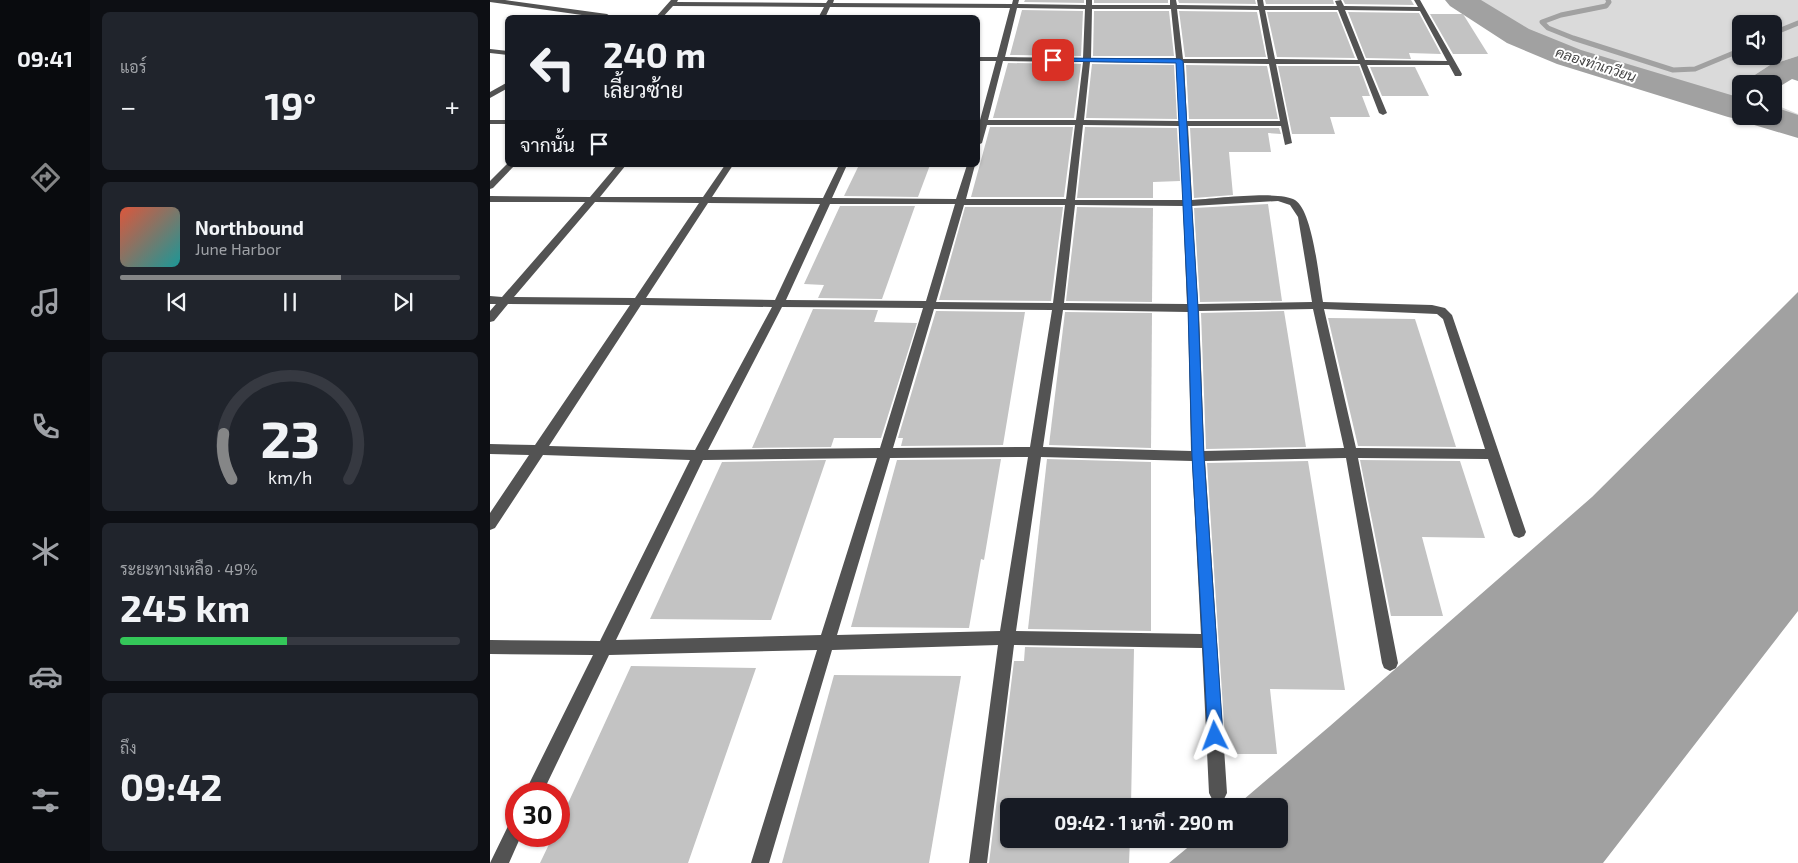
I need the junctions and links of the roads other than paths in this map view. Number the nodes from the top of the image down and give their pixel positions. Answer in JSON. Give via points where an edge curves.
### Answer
{"nodes":[{"id":1,"x":490,"y":0,"type":"edge"},
{"id":2,"x":1338,"y":0,"type":"edge"},
{"id":3,"x":1417,"y":0,"type":"edge"},
{"id":4,"x":673,"y":2,"type":"edge"},
{"id":5,"x":830,"y":3,"type":"edge"},
{"id":6,"x":1016,"y":4,"type":"edge"},
{"id":7,"x":1088,"y":4,"type":"edge"},
{"id":8,"x":1174,"y":4,"type":"edge"},
{"id":9,"x":1261,"y":4,"type":"edge"},
{"id":10,"x":751,"y":6,"type":"edge"},
{"id":11,"x":920,"y":6,"type":"edge"},
{"id":12,"x":1341,"y":8,"type":"junction"},
{"id":13,"x":1422,"y":9,"type":"junction"},
{"id":14,"x":600,"y":15,"type":"edge"},
{"id":15,"x":661,"y":15,"type":"edge"},
{"id":16,"x":823,"y":15,"type":"edge"},
{"id":17,"x":490,"y":51,"type":"edge"},
{"id":18,"x":505,"y":53,"type":"edge"},
{"id":19,"x":980,"y":59,"type":"edge"},
{"id":20,"x":1001,"y":60,"type":"junction"},
{"id":21,"x":1087,"y":60,"type":"junction"},
{"id":22,"x":1180,"y":61,"type":"junction"},
{"id":23,"x":1362,"y":61,"type":"junction"},
{"id":24,"x":1271,"y":62,"type":"junction"},
{"id":25,"x":1452,"y":63,"type":"junction"},
{"id":26,"x":1458,"y":74,"type":"dead end"},
{"id":27,"x":505,"y":86,"type":"edge"},
{"id":28,"x":490,"y":96,"type":"edge"},
{"id":29,"x":1383,"y":112,"type":"dead end"},
{"id":30,"x":490,"y":122,"type":"edge"},
{"id":31,"x":505,"y":122,"type":"edge"},
{"id":32,"x":981,"y":122,"type":"edge"},
{"id":33,"x":1079,"y":124,"type":"junction"},
{"id":34,"x":1182,"y":124,"type":"junction"},
{"id":35,"x":1283,"y":124,"type":"junction"},
{"id":36,"x":1288,"y":143,"type":"dead end"},
{"id":37,"x":509,"y":167,"type":"edge"},
{"id":38,"x":620,"y":167,"type":"edge"},
{"id":39,"x":728,"y":167,"type":"edge"},
{"id":40,"x":842,"y":167,"type":"edge"},
{"id":41,"x":970,"y":167,"type":"edge"},
{"id":42,"x":490,"y":186,"type":"edge"},
{"id":43,"x":490,"y":199,"type":"edge"},
{"id":44,"x":592,"y":200,"type":"junction"},
{"id":45,"x":706,"y":200,"type":"junction"},
{"id":46,"x":827,"y":201,"type":"junction"},
{"id":47,"x":961,"y":202,"type":"junction"},
{"id":48,"x":1070,"y":202,"type":"junction"},
{"id":49,"x":1187,"y":203,"type":"junction"},
{"id":50,"x":490,"y":300,"type":"edge"},
{"id":51,"x":505,"y":300,"type":"junction"},
{"id":52,"x":638,"y":302,"type":"junction"},
{"id":53,"x":779,"y":303,"type":"junction"},
{"id":54,"x":931,"y":305,"type":"junction"},
{"id":55,"x":1318,"y":305,"type":"junction"},
{"id":56,"x":1058,"y":306,"type":"junction"},
{"id":57,"x":1193,"y":308,"type":"junction"},
{"id":58,"x":490,"y":318,"type":"edge"},
{"id":59,"x":490,"y":449,"type":"edge"},
{"id":60,"x":540,"y":450,"type":"junction"},
{"id":61,"x":1036,"y":452,"type":"junction"},
{"id":62,"x":1350,"y":453,"type":"junction"},
{"id":63,"x":699,"y":454,"type":"junction"},
{"id":64,"x":885,"y":454,"type":"junction"},
{"id":65,"x":1493,"y":454,"type":"junction"},
{"id":66,"x":1198,"y":456,"type":"junction"},
{"id":67,"x":490,"y":524,"type":"edge"},
{"id":68,"x":1519,"y":532,"type":"dead end"},
{"id":69,"x":1007,"y":638,"type":"junction"},
{"id":70,"x":826,"y":641,"type":"junction"},
{"id":71,"x":1210,"y":641,"type":"junction"},
{"id":72,"x":490,"y":647,"type":"edge"},
{"id":73,"x":605,"y":648,"type":"junction"},
{"id":74,"x":1390,"y":663,"type":"dead end"},
{"id":75,"x":539,"y":782,"type":"edge"},
{"id":76,"x":1218,"y":793,"type":"dead end"},
{"id":77,"x":507,"y":847,"type":"edge"},
{"id":78,"x":499,"y":863,"type":"edge"},
{"id":79,"x":760,"y":863,"type":"edge"},
{"id":80,"x":978,"y":863,"type":"edge"}],
"edges":[{"from":1,"to":14,"type":"street"},
{"from":2,"to":12,"type":"street"},
{"from":3,"to":13,"type":"street"},
{"from":4,"to":10,"type":"street"},
{"from":4,"to":15,"type":"street"},
{"from":5,"to":10,"type":"street"},
{"from":5,"to":11,"type":"street"},
{"from":5,"to":16,"type":"street"},
{"from":6,"to":7,"type":"street"},
{"from":6,"to":11,"type":"street"},
{"from":6,"to":20,"type":"street"},
{"from":7,"to":8,"type":"street"},
{"from":7,"to":21,"type":"street"},
{"from":8,"to":9,"type":"street"},
{"from":8,"to":22,"type":"street"},
{"from":9,"to":12,"type":"street"},
{"from":9,"to":24,"type":"street"},
{"from":12,"to":13,"type":"street"},
{"from":12,"to":23,"type":"street"},
{"from":13,"to":25,"type":"street"},
{"from":17,"to":18,"type":"street"},
{"from":19,"to":20,"type":"street"},
{"from":20,"to":21,"type":"street"},
{"from":20,"to":32,"type":"street"},
{"from":21,"to":22,"type":"street"},
{"from":21,"to":33,"type":"street"},
{"from":22,"to":24,"type":"street"},
{"from":22,"to":34,"type":"street"},
{"from":23,"to":24,"type":"street"},
{"from":23,"to":25,"type":"street"},
{"from":23,"to":29,"type":"street"},
{"from":24,"to":35,"type":"street"},
{"from":25,"to":26,"type":"street"},
{"from":27,"to":28,"type":"street"},
{"from":30,"to":31,"type":"street"},
{"from":32,"to":33,"type":"street"},
{"from":33,"to":34,"type":"street"},
{"from":33,"to":48,"type":"street"},
{"from":34,"to":35,"type":"street"},
{"from":34,"to":49,"type":"street"},
{"from":35,"to":36,"type":"street"},
{"from":37,"to":42,"type":"street"},
{"from":38,"to":44,"type":"street"},
{"from":39,"to":45,"type":"street"},
{"from":40,"to":46,"type":"street"},
{"from":41,"to":47,"type":"street"},
{"from":43,"to":44,"type":"street"},
{"from":44,"to":45,"type":"street"},
{"from":44,"to":51,"type":"street"},
{"from":45,"to":46,"type":"street"},
{"from":45,"to":52,"type":"street"},
{"from":46,"to":47,"type":"street"},
{"from":46,"to":53,"type":"street"},
{"from":47,"to":48,"type":"street"},
{"from":47,"to":54,"type":"street"},
{"from":48,"to":49,"type":"street"},
{"from":48,"to":56,"type":"street"},
{"from":49,"to":55,"type":"street","via":[[1278,198],[1289,199],[1298,205],[1303,216]]},
{"from":49,"to":57,"type":"street"},
{"from":50,"to":51,"type":"street"},
{"from":51,"to":52,"type":"street"},
{"from":51,"to":58,"type":"street"},
{"from":52,"to":53,"type":"street"},
{"from":52,"to":60,"type":"street"},
{"from":53,"to":54,"type":"street"},
{"from":53,"to":63,"type":"street"},
{"from":54,"to":56,"type":"street"},
{"from":54,"to":64,"type":"street"},
{"from":55,"to":57,"type":"street"},
{"from":55,"to":62,"type":"street"},
{"from":55,"to":65,"type":"street","via":[[1441,311],[1448,318]]},
{"from":56,"to":57,"type":"street"},
{"from":56,"to":61,"type":"street"},
{"from":57,"to":66,"type":"street"},
{"from":59,"to":60,"type":"street"},
{"from":60,"to":63,"type":"street"},
{"from":60,"to":67,"type":"street"},
{"from":61,"to":64,"type":"street"},
{"from":61,"to":66,"type":"street"},
{"from":61,"to":69,"type":"street"},
{"from":62,"to":65,"type":"street"},
{"from":62,"to":66,"type":"street"},
{"from":62,"to":74,"type":"street"},
{"from":63,"to":64,"type":"street"},
{"from":63,"to":73,"type":"street"},
{"from":64,"to":70,"type":"street"},
{"from":65,"to":68,"type":"street"},
{"from":66,"to":71,"type":"street"},
{"from":69,"to":70,"type":"street"},
{"from":69,"to":71,"type":"street"},
{"from":69,"to":80,"type":"street"},
{"from":70,"to":73,"type":"street"},
{"from":70,"to":79,"type":"street"},
{"from":71,"to":76,"type":"street"},
{"from":72,"to":73,"type":"street"},
{"from":73,"to":75,"type":"street"},
{"from":77,"to":78,"type":"street"}]}
